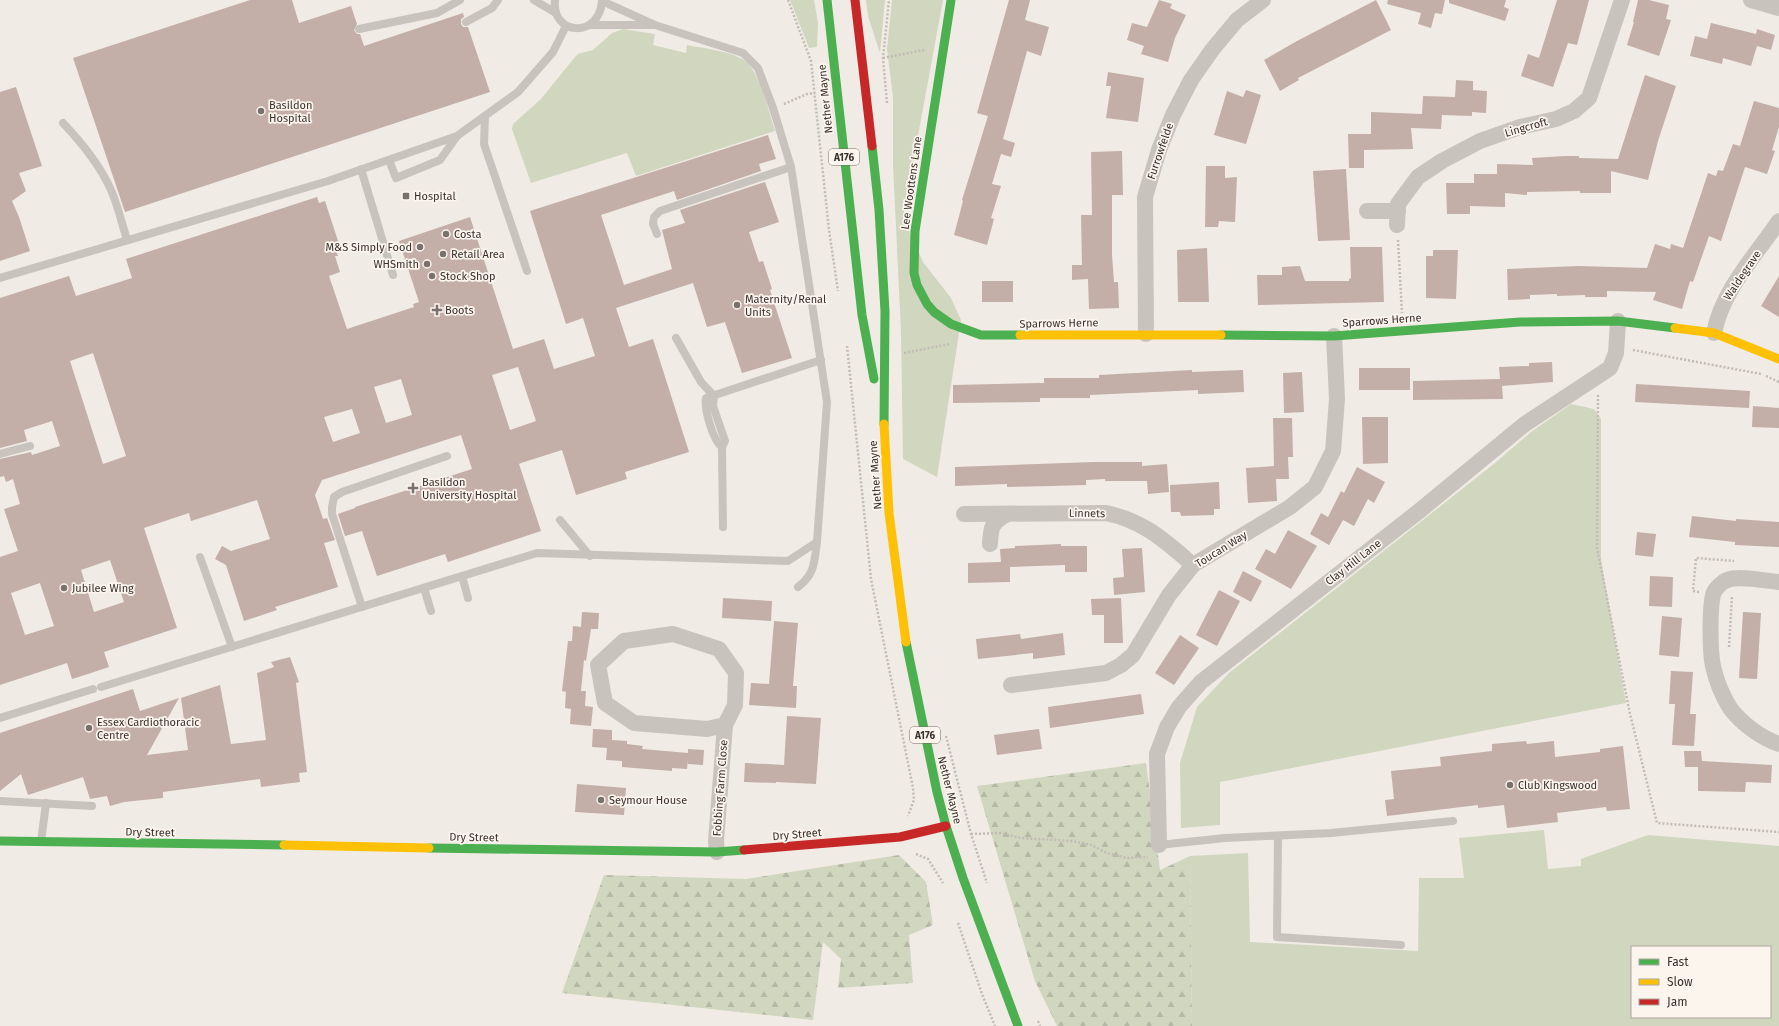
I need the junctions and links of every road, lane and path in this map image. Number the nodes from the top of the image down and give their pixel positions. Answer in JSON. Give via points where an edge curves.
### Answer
{"nodes":[{"id":1,"x":460,"y":0,"type":"edge"},
{"id":2,"x":498,"y":0,"type":"edge"},
{"id":3,"x":534,"y":0,"type":"edge"},
{"id":4,"x":555,"y":0,"type":"edge"},
{"id":5,"x":602,"y":0,"type":"edge"},
{"id":6,"x":788,"y":0,"type":"edge"},
{"id":7,"x":827,"y":0,"type":"edge"},
{"id":8,"x":855,"y":0,"type":"edge"},
{"id":9,"x":889,"y":0,"type":"edge"},
{"id":10,"x":951,"y":0,"type":"edge"},
{"id":11,"x":1263,"y":0,"type":"edge"},
{"id":12,"x":1622,"y":0,"type":"edge"},
{"id":13,"x":1751,"y":0,"type":"edge"},
{"id":14,"x":1779,"y":8,"type":"edge"},
{"id":15,"x":556,"y":13,"type":"junction"},
{"id":16,"x":466,"y":22,"type":"dead end"},
{"id":17,"x":590,"y":25,"type":"junction"},
{"id":18,"x":655,"y":25,"type":"junction"},
{"id":19,"x":566,"y":26,"type":"junction"},
{"id":20,"x":359,"y":29,"type":"dead end"},
{"id":21,"x":929,"y":49,"type":"dead end"},
{"id":22,"x":883,"y":58,"type":"junction"},
{"id":23,"x":815,"y":93,"type":"junction"},
{"id":24,"x":786,"y":103,"type":"dead end"},
{"id":25,"x":887,"y":106,"type":"dead end"},
{"id":26,"x":485,"y":116,"type":"junction"},
{"id":27,"x":63,"y":124,"type":"dead end"},
{"id":28,"x":457,"y":136,"type":"junction"},
{"id":29,"x":389,"y":160,"type":"junction"},
{"id":30,"x":791,"y":167,"type":"junction"},
{"id":31,"x":361,"y":169,"type":"junction"},
{"id":32,"x":1367,"y":211,"type":"dead end"},
{"id":33,"x":1398,"y":218,"type":"junction"},
{"id":34,"x":1779,"y":221,"type":"edge"},
{"id":35,"x":657,"y":234,"type":"dead end"},
{"id":36,"x":127,"y":240,"type":"junction"},
{"id":37,"x":527,"y":271,"type":"dead end"},
{"id":38,"x":393,"y":275,"type":"dead end"},
{"id":39,"x":0,"y":278,"type":"edge"},
{"id":40,"x":839,"y":293,"type":"dead end"},
{"id":41,"x":1618,"y":321,"type":"junction"},
{"id":42,"x":1403,"y":331,"type":"junction"},
{"id":43,"x":1714,"y":333,"type":"junction"},
{"id":44,"x":1146,"y":334,"type":"junction"},
{"id":45,"x":981,"y":335,"type":"joint"},
{"id":46,"x":1334,"y":336,"type":"junction"},
{"id":47,"x":676,"y":338,"type":"dead end"},
{"id":48,"x":846,"y":340,"type":"dead end"},
{"id":49,"x":956,"y":343,"type":"dead end"},
{"id":50,"x":1631,"y":351,"type":"dead end"},
{"id":51,"x":898,"y":354,"type":"dead end"},
{"id":52,"x":1779,"y":359,"type":"edge"},
{"id":53,"x":822,"y":360,"type":"junction"},
{"id":54,"x":1598,"y":377,"type":"junction"},
{"id":55,"x":1779,"y":382,"type":"edge"},
{"id":56,"x":714,"y":396,"type":"junction"},
{"id":57,"x":884,"y":432,"type":"junction"},
{"id":58,"x":30,"y":446,"type":"dead end"},
{"id":59,"x":0,"y":454,"type":"edge"},
{"id":60,"x":447,"y":456,"type":"dead end"},
{"id":61,"x":964,"y":514,"type":"dead end"},
{"id":62,"x":1007,"y":514,"type":"junction"},
{"id":63,"x":560,"y":520,"type":"dead end"},
{"id":64,"x":723,"y":527,"type":"dead end"},
{"id":65,"x":817,"y":542,"type":"junction"},
{"id":66,"x":990,"y":544,"type":"dead end"},
{"id":67,"x":590,"y":556,"type":"junction"},
{"id":68,"x":200,"y":557,"type":"dead end"},
{"id":69,"x":1193,"y":565,"type":"junction"},
{"id":70,"x":462,"y":576,"type":"junction"},
{"id":71,"x":1779,"y":582,"type":"edge"},
{"id":72,"x":798,"y":587,"type":"dead end"},
{"id":73,"x":424,"y":588,"type":"junction"},
{"id":74,"x":1732,"y":594,"type":"dead end"},
{"id":75,"x":468,"y":598,"type":"dead end"},
{"id":76,"x":362,"y":607,"type":"junction"},
{"id":77,"x":430,"y":611,"type":"dead end"},
{"id":78,"x":232,"y":646,"type":"junction"},
{"id":79,"x":1728,"y":654,"type":"dead end"},
{"id":80,"x":1011,"y":685,"type":"dead end"},
{"id":81,"x":0,"y":718,"type":"edge"},
{"id":82,"x":725,"y":725,"type":"junction"},
{"id":83,"x":946,"y":733,"type":"dead end"},
{"id":84,"x":1779,"y":744,"type":"edge"},
{"id":85,"x":0,"y":801,"type":"edge"},
{"id":86,"x":46,"y":803,"type":"junction"},
{"id":87,"x":92,"y":806,"type":"dead end"},
{"id":88,"x":907,"y":818,"type":"dead end"},
{"id":89,"x":1454,"y":822,"type":"dead end"},
{"id":90,"x":946,"y":826,"type":"junction"},
{"id":91,"x":1779,"y":832,"type":"edge"},
{"id":92,"x":970,"y":834,"type":"junction"},
{"id":93,"x":1278,"y":836,"type":"junction"},
{"id":94,"x":0,"y":842,"type":"edge"},
{"id":95,"x":41,"y":842,"type":"junction"},
{"id":96,"x":1159,"y":845,"type":"junction"},
{"id":97,"x":716,"y":852,"type":"junction"},
{"id":98,"x":916,"y":853,"type":"dead end"},
{"id":99,"x":944,"y":886,"type":"dead end"},
{"id":100,"x":988,"y":886,"type":"dead end"},
{"id":101,"x":957,"y":922,"type":"dead end"},
{"id":102,"x":1401,"y":946,"type":"dead end"},
{"id":103,"x":1035,"y":1015,"type":"dead end"},
{"id":104,"x":995,"y":1026,"type":"edge"},
{"id":105,"x":1018,"y":1026,"type":"edge"},
{"id":106,"x":1040,"y":1026,"type":"edge"}],
"edges":[{"from":1,"to":20,"type":"lane","via":[[437,13]]},
{"from":2,"to":16,"type":"lane","via":[[492,8]]},
{"from":3,"to":15,"type":"lane"},
{"from":4,"to":15,"type":"lane"},
{"from":5,"to":17,"type":"lane","via":[[599,15]]},
{"from":5,"to":18,"type":"lane"},
{"from":6,"to":23,"type":"path","via":[[811,61]]},
{"from":7,"to":57,"type":"street","name":"Nether Mayne","number":"A176","via":[[862,315]]},
{"from":8,"to":57,"type":"street","name":"Nether Mayne","number":"A176","via":[[879,210],[884,311]]},
{"from":9,"to":22,"type":"path"},
{"from":10,"to":45,"type":"street","name":"Lee Woottens Lane","via":[[919,207],[914,268],[917,285],[935,314],[964,331]]},
{"from":11,"to":44,"type":"street","name":"Furrowfelde","via":[[1237,20],[1191,80],[1159,150],[1145,197]]},
{"from":12,"to":33,"type":"street","name":"Lingcroft","via":[[1589,98],[1574,111],[1556,119],[1513,129],[1480,141],[1442,161],[1418,177],[1398,204]]},
{"from":13,"to":14,"type":"street"},
{"from":15,"to":19,"type":"lane"},
{"from":17,"to":18,"type":"lane"},
{"from":17,"to":19,"type":"lane","via":[[577,29]]},
{"from":18,"to":30,"type":"lane","via":[[743,53],[758,68]]},
{"from":19,"to":26,"type":"lane","via":[[553,52],[518,92]]},
{"from":21,"to":22,"type":"path"},
{"from":22,"to":25,"type":"path"},
{"from":23,"to":24,"type":"path"},
{"from":23,"to":40,"type":"path","via":[[829,230]]},
{"from":26,"to":28,"type":"lane"},
{"from":26,"to":37,"type":"lane","via":[[484,144]]},
{"from":27,"to":36,"type":"lane","via":[[84,145],[111,190]]},
{"from":28,"to":29,"type":"lane"},
{"from":28,"to":29,"type":"lane","via":[[440,160],[396,178]]},
{"from":29,"to":31,"type":"lane"},
{"from":30,"to":35,"type":"lane","via":[[660,211],[654,217],[653,224]]},
{"from":30,"to":53,"type":"lane"},
{"from":31,"to":36,"type":"lane"},
{"from":31,"to":38,"type":"lane"},
{"from":32,"to":33,"type":"street"},
{"from":33,"to":42,"type":"path"},
{"from":34,"to":43,"type":"street","name":"Waldegrave","via":[[1727,296],[1717,318]]},
{"from":36,"to":39,"type":"lane"},
{"from":41,"to":42,"type":"street","name":"Sparrows Herne","via":[[1520,322]]},
{"from":41,"to":43,"type":"street","name":"Sparrows Herne"},
{"from":41,"to":54,"type":"street","name":"Clay Hill Lane","via":[[1616,353],[1610,368]]},
{"from":42,"to":46,"type":"street","name":"Sparrows Herne"},
{"from":43,"to":52,"type":"street","name":"Sparrows Herne"},
{"from":44,"to":45,"type":"street","name":"Sparrows Herne"},
{"from":44,"to":46,"type":"street","name":"Sparrows Herne"},
{"from":46,"to":69,"type":"street","name":"Toucan Way","via":[[1337,399],[1333,450],[1315,487],[1290,507]]},
{"from":47,"to":56,"type":"lane","via":[[701,382]]},
{"from":48,"to":88,"type":"path","via":[[870,580],[913,788],[914,800]]},
{"from":49,"to":51,"type":"path"},
{"from":50,"to":55,"type":"path","via":[[1762,374]]},
{"from":53,"to":56,"type":"lane"},
{"from":53,"to":65,"type":"lane","via":[[827,402]]},
{"from":54,"to":91,"type":"path","via":[[1596,548],[1630,714],[1657,823]]},
{"from":54,"to":96,"type":"street","name":"Clay Hill Lane","via":[[1525,424],[1418,512],[1201,682],[1167,727],[1157,754]]},
{"from":56,"to":64,"type":"lane","via":[[713,406],[725,441],[722,447]]},
{"from":57,"to":90,"type":"street","name":"Nether Mayne","number":"A176","via":[[894,560],[908,654]]},
{"from":58,"to":59,"type":"lane"},
{"from":60,"to":76,"type":"lane","via":[[334,497],[332,514]]},
{"from":61,"to":62,"type":"street","name":"Linnets"},
{"from":62,"to":66,"type":"street","via":[[991,528]]},
{"from":62,"to":69,"type":"street","name":"Linnets","via":[[1094,512],[1124,517],[1161,536]]},
{"from":63,"to":67,"type":"lane"},
{"from":65,"to":67,"type":"lane","via":[[788,561]]},
{"from":65,"to":72,"type":"lane","via":[[814,568],[808,579]]},
{"from":67,"to":70,"type":"lane","via":[[537,553]]},
{"from":68,"to":78,"type":"lane"},
{"from":69,"to":80,"type":"street","name":"Toucan Way","via":[[1169,594],[1133,655],[1121,665],[1106,673]]},
{"from":70,"to":73,"type":"lane"},
{"from":70,"to":75,"type":"lane"},
{"from":71,"to":84,"type":"street","via":[[1738,579],[1727,580],[1720,585],[1714,592],[1712,602],[1711,655],[1717,681],[1731,708],[1756,732]]},
{"from":73,"to":76,"type":"lane"},
{"from":73,"to":77,"type":"lane"},
{"from":74,"to":79,"type":"path"},
{"from":76,"to":78,"type":"lane"},
{"from":78,"to":81,"type":"lane"},
{"from":82,"to":82,"type":"street","name":"Fobbing Farm Close","via":[[707,729],[634,723],[605,703],[598,665],[624,641],[673,634],[719,649],[736,673],[735,706]]},
{"from":82,"to":97,"type":"street","name":"Fobbing Farm Close"},
{"from":83,"to":92,"type":"path"},
{"from":85,"to":86,"type":"lane"},
{"from":86,"to":87,"type":"lane"},
{"from":86,"to":95,"type":"lane"},
{"from":89,"to":93,"type":"lane"},
{"from":90,"to":97,"type":"street","name":"Dry Street","via":[[900,837]]},
{"from":90,"to":105,"type":"street","name":"Nether Mayne","number":"A176"},
{"from":92,"to":96,"type":"path","via":[[1000,833],[1021,838],[1072,840],[1091,845],[1107,854],[1127,858],[1147,858]]},
{"from":92,"to":100,"type":"path"},
{"from":93,"to":96,"type":"lane"},
{"from":93,"to":102,"type":"lane","via":[[1277,937]]},
{"from":94,"to":95,"type":"street","name":"Dry Street"},
{"from":95,"to":97,"type":"street","name":"Dry Street"},
{"from":98,"to":99,"type":"path","via":[[928,859]]},
{"from":101,"to":104,"type":"path"},
{"from":103,"to":106,"type":"path"}]}
